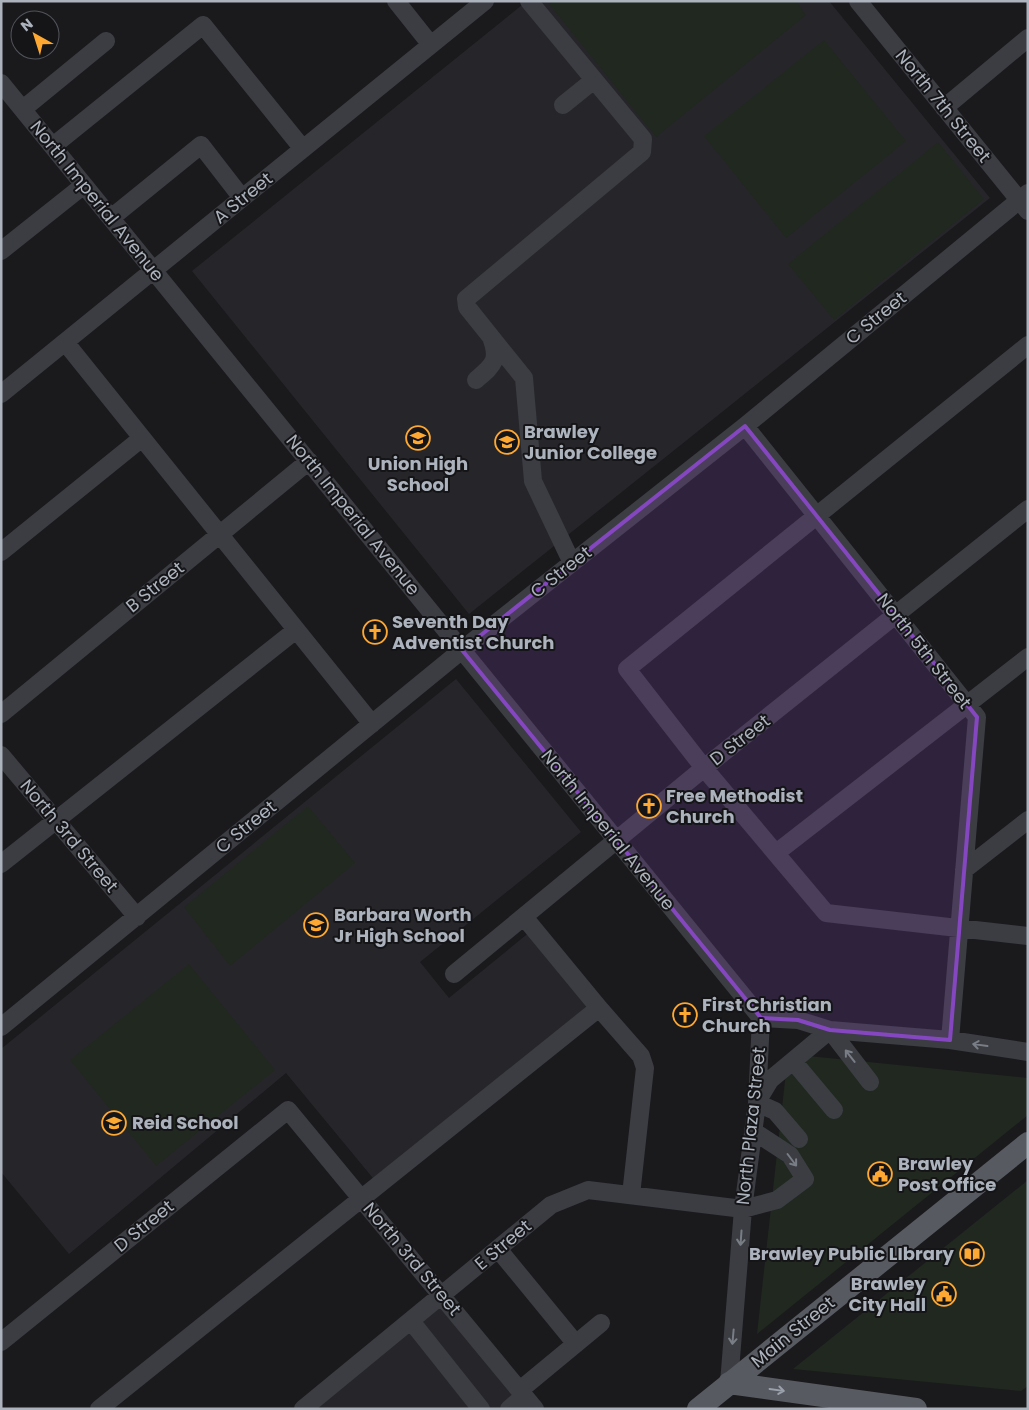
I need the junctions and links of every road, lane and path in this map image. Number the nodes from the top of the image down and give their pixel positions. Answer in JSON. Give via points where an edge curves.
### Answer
{"nodes":[{"id":1,"x":396,"y":1,"type":"edge"},
{"id":2,"x":485,"y":1,"type":"edge"},
{"id":3,"x":529,"y":1,"type":"edge"},
{"id":4,"x":865,"y":3,"type":"edge"},
{"id":5,"x":1028,"y":38,"type":"edge"},
{"id":6,"x":106,"y":42,"type":"dead end"},
{"id":7,"x":431,"y":44,"type":"junction"},
{"id":8,"x":594,"y":80,"type":"junction"},
{"id":9,"x":1,"y":83,"type":"edge"},
{"id":10,"x":563,"y":105,"type":"dead end"},
{"id":11,"x":944,"y":108,"type":"junction"},
{"id":12,"x":23,"y":109,"type":"junction"},
{"id":13,"x":53,"y":146,"type":"junction"},
{"id":14,"x":303,"y":149,"type":"junction"},
{"id":15,"x":84,"y":185,"type":"junction"},
{"id":16,"x":242,"y":198,"type":"junction"},
{"id":17,"x":1025,"y":202,"type":"edge"},
{"id":18,"x":111,"y":218,"type":"junction"},
{"id":19,"x":1,"y":252,"type":"edge"},
{"id":20,"x":153,"y":271,"type":"junction"},
{"id":21,"x":490,"y":334,"type":"junction"},
{"id":22,"x":65,"y":342,"type":"junction"},
{"id":23,"x":1028,"y":345,"type":"edge"},
{"id":24,"x":476,"y":380,"type":"dead end"},
{"id":25,"x":1,"y":394,"type":"edge"},
{"id":26,"x":745,"y":426,"type":"junction"},
{"id":27,"x":142,"y":438,"type":"junction"},
{"id":28,"x":309,"y":461,"type":"junction"},
{"id":29,"x":1028,"y":509,"type":"edge"},
{"id":30,"x":817,"y":516,"type":"junction"},
{"id":31,"x":219,"y":534,"type":"junction"},
{"id":32,"x":1,"y":552,"type":"edge"},
{"id":33,"x":572,"y":563,"type":"junction"},
{"id":34,"x":896,"y":616,"type":"junction"},
{"id":35,"x":296,"y":630,"type":"junction"},
{"id":36,"x":462,"y":650,"type":"junction"},
{"id":37,"x":1028,"y":657,"type":"edge"},
{"id":38,"x":967,"y":706,"type":"junction"},
{"id":39,"x":1,"y":714,"type":"edge"},
{"id":40,"x":372,"y":724,"type":"junction"},
{"id":41,"x":1,"y":755,"type":"edge"},
{"id":42,"x":704,"y":768,"type":"junction"},
{"id":43,"x":56,"y":820,"type":"junction"},
{"id":44,"x":1028,"y":820,"type":"edge"},
{"id":45,"x":616,"y":841,"type":"junction"},
{"id":46,"x":776,"y":853,"type":"junction"},
{"id":47,"x":1,"y":864,"type":"edge"},
{"id":48,"x":964,"y":870,"type":"junction"},
{"id":49,"x":137,"y":917,"type":"junction"},
{"id":50,"x":524,"y":917,"type":"junction"},
{"id":51,"x":959,"y":930,"type":"junction"},
{"id":52,"x":1028,"y":936,"type":"edge"},
{"id":53,"x":454,"y":974,"type":"dead end"},
{"id":54,"x":599,"y":1008,"type":"junction"},
{"id":55,"x":761,"y":1018,"type":"junction"},
{"id":56,"x":1,"y":1027,"type":"edge"},
{"id":57,"x":830,"y":1030,"type":"junction"},
{"id":58,"x":950,"y":1040,"type":"junction"},
{"id":59,"x":1028,"y":1052,"type":"edge"},
{"id":60,"x":793,"y":1061,"type":"junction"},
{"id":61,"x":870,"y":1082,"type":"dead end"},
{"id":62,"x":757,"y":1103,"type":"junction"},
{"id":63,"x":288,"y":1110,"type":"joint"},
{"id":64,"x":834,"y":1110,"type":"dead end"},
{"id":65,"x":753,"y":1131,"type":"junction"},
{"id":66,"x":799,"y":1139,"type":"dead end"},
{"id":67,"x":1028,"y":1142,"type":"edge"},
{"id":68,"x":632,"y":1195,"type":"junction"},
{"id":69,"x":362,"y":1200,"type":"junction"},
{"id":70,"x":743,"y":1209,"type":"junction"},
{"id":71,"x":498,"y":1249,"type":"junction"},
{"id":72,"x":442,"y":1295,"type":"junction"},
{"id":73,"x":411,"y":1321,"type":"junction"},
{"id":74,"x":601,"y":1323,"type":"dead end"},
{"id":75,"x":1,"y":1342,"type":"edge"},
{"id":76,"x":576,"y":1344,"type":"junction"},
{"id":77,"x":729,"y":1383,"type":"junction"},
{"id":78,"x":526,"y":1398,"type":"edge"},
{"id":79,"x":908,"y":1408,"type":"edge"},
{"id":80,"x":99,"y":1409,"type":"edge"},
{"id":81,"x":303,"y":1409,"type":"edge"},
{"id":82,"x":481,"y":1409,"type":"edge"},
{"id":83,"x":509,"y":1409,"type":"edge"},
{"id":84,"x":698,"y":1409,"type":"edge"}],
"edges":[{"from":1,"to":7,"type":"street"},
{"from":2,"to":7,"type":"street","name":"A Street"},
{"from":3,"to":8,"type":"street"},
{"from":4,"to":11,"type":"street","name":"North 7th Street"},
{"from":5,"to":11,"type":"street"},
{"from":6,"to":12,"type":"street"},
{"from":7,"to":14,"type":"street","name":"A Street"},
{"from":8,"to":10,"type":"street"},
{"from":8,"to":21,"type":"street","via":[[643,139],[642,152],[471,293],[466,299],[467,307]]},
{"from":9,"to":12,"type":"street","name":"North Imperial Avenue"},
{"from":11,"to":17,"type":"street","name":"North 7th Street"},
{"from":12,"to":13,"type":"street","name":"North Imperial Avenue"},
{"from":13,"to":14,"type":"street","via":[[203,25]]},
{"from":13,"to":15,"type":"street","name":"North Imperial Avenue"},
{"from":14,"to":16,"type":"street","name":"A Street"},
{"from":15,"to":18,"type":"street","name":"North Imperial Avenue"},
{"from":15,"to":19,"type":"street"},
{"from":16,"to":18,"type":"street","via":[[201,145]]},
{"from":16,"to":20,"type":"street","name":"A Street"},
{"from":17,"to":26,"type":"street","name":"C Street"},
{"from":18,"to":20,"type":"street","name":"North Imperial Avenue"},
{"from":20,"to":22,"type":"street","name":"A Street"},
{"from":20,"to":28,"type":"street","name":"North Imperial Avenue"},
{"from":21,"to":24,"type":"street","via":[[496,352],[493,365]]},
{"from":21,"to":33,"type":"street","via":[[524,378],[533,481]]},
{"from":22,"to":25,"type":"street","name":"A Street"},
{"from":22,"to":27,"type":"street"},
{"from":23,"to":30,"type":"street"},
{"from":26,"to":30,"type":"street","name":"North 5th Street"},
{"from":26,"to":33,"type":"street","name":"C Street"},
{"from":27,"to":31,"type":"street"},
{"from":27,"to":32,"type":"street"},
{"from":28,"to":31,"type":"street","name":"B Street"},
{"from":28,"to":36,"type":"street","name":"North Imperial Avenue"},
{"from":29,"to":34,"type":"street","name":"D Street"},
{"from":30,"to":34,"type":"street","name":"North 5th Street"},
{"from":30,"to":42,"type":"street","via":[[627,670]]},
{"from":31,"to":35,"type":"street"},
{"from":31,"to":39,"type":"street","name":"B Street"},
{"from":33,"to":36,"type":"street","name":"C Street"},
{"from":34,"to":38,"type":"street","name":"North 5th Street"},
{"from":34,"to":42,"type":"street","name":"D Street"},
{"from":35,"to":40,"type":"street"},
{"from":35,"to":43,"type":"street"},
{"from":36,"to":40,"type":"street","name":"C Street"},
{"from":36,"to":45,"type":"street","name":"North Imperial Avenue"},
{"from":37,"to":38,"type":"street"},
{"from":38,"to":46,"type":"street"},
{"from":38,"to":48,"type":"street","name":"North 5th Street","via":[[977,718]]},
{"from":40,"to":49,"type":"street","name":"C Street"},
{"from":41,"to":43,"type":"street","name":"North 3rd Street"},
{"from":42,"to":45,"type":"street","name":"D Street"},
{"from":42,"to":46,"type":"street"},
{"from":43,"to":47,"type":"street"},
{"from":43,"to":49,"type":"street","name":"North 3rd Street"},
{"from":44,"to":48,"type":"street"},
{"from":45,"to":50,"type":"street","name":"D Street"},
{"from":45,"to":55,"type":"street","name":"North Imperial Avenue"},
{"from":46,"to":51,"type":"street","via":[[826,913]]},
{"from":48,"to":51,"type":"street","name":"North 5th Street"},
{"from":49,"to":56,"type":"street","name":"C Street"},
{"from":50,"to":53,"type":"street","name":"D Street"},
{"from":50,"to":54,"type":"street"},
{"from":51,"to":52,"type":"street"},
{"from":51,"to":58,"type":"street","name":"North 5th Street"},
{"from":54,"to":68,"type":"street","via":[[641,1056],[645,1068]]},
{"from":54,"to":69,"type":"street"},
{"from":55,"to":57,"type":"street","via":[[798,1020]]},
{"from":55,"to":62,"type":"street","name":"North Plaza Street"},
{"from":57,"to":58,"type":"street"},
{"from":57,"to":60,"type":"street"},
{"from":61,"to":57,"type":"street","one_way":true},
{"from":59,"to":58,"type":"street","one_way":true},
{"from":60,"to":62,"type":"street","via":[[770,1080]]},
{"from":60,"to":64,"type":"street"},
{"from":62,"to":65,"type":"street","name":"North Plaza Street"},
{"from":62,"to":66,"type":"street","via":[[775,1110]]},
{"from":63,"to":69,"type":"street","name":"North 3rd Street"},
{"from":63,"to":75,"type":"street","name":"D Street"},
{"from":65,"to":70,"type":"street","name":"North Plaza Street"},
{"from":65,"to":70,"type":"street","one_way":true,"via":[[790,1155],[805,1179],[776,1200]]},
{"from":67,"to":77,"type":"main road","name":"Main Street"},
{"from":68,"to":70,"type":"street","name":"E Street"},
{"from":68,"to":71,"type":"street","name":"E Street","via":[[588,1190],[551,1205]]},
{"from":69,"to":72,"type":"street","name":"North 3rd Street"},
{"from":69,"to":80,"type":"street"},
{"from":70,"to":77,"type":"street","name":"North Plaza Street","one_way":true},
{"from":71,"to":72,"type":"street","name":"E Street"},
{"from":71,"to":76,"type":"street"},
{"from":72,"to":73,"type":"street","name":"E Street"},
{"from":72,"to":78,"type":"street","name":"North 3rd Street"},
{"from":73,"to":81,"type":"street","name":"E Street"},
{"from":73,"to":82,"type":"street"},
{"from":74,"to":76,"type":"street"},
{"from":76,"to":78,"type":"street"},
{"from":77,"to":79,"type":"main road","one_way":true},
{"from":77,"to":84,"type":"main road","name":"Main Street"},
{"from":78,"to":83,"type":"street"}]}
